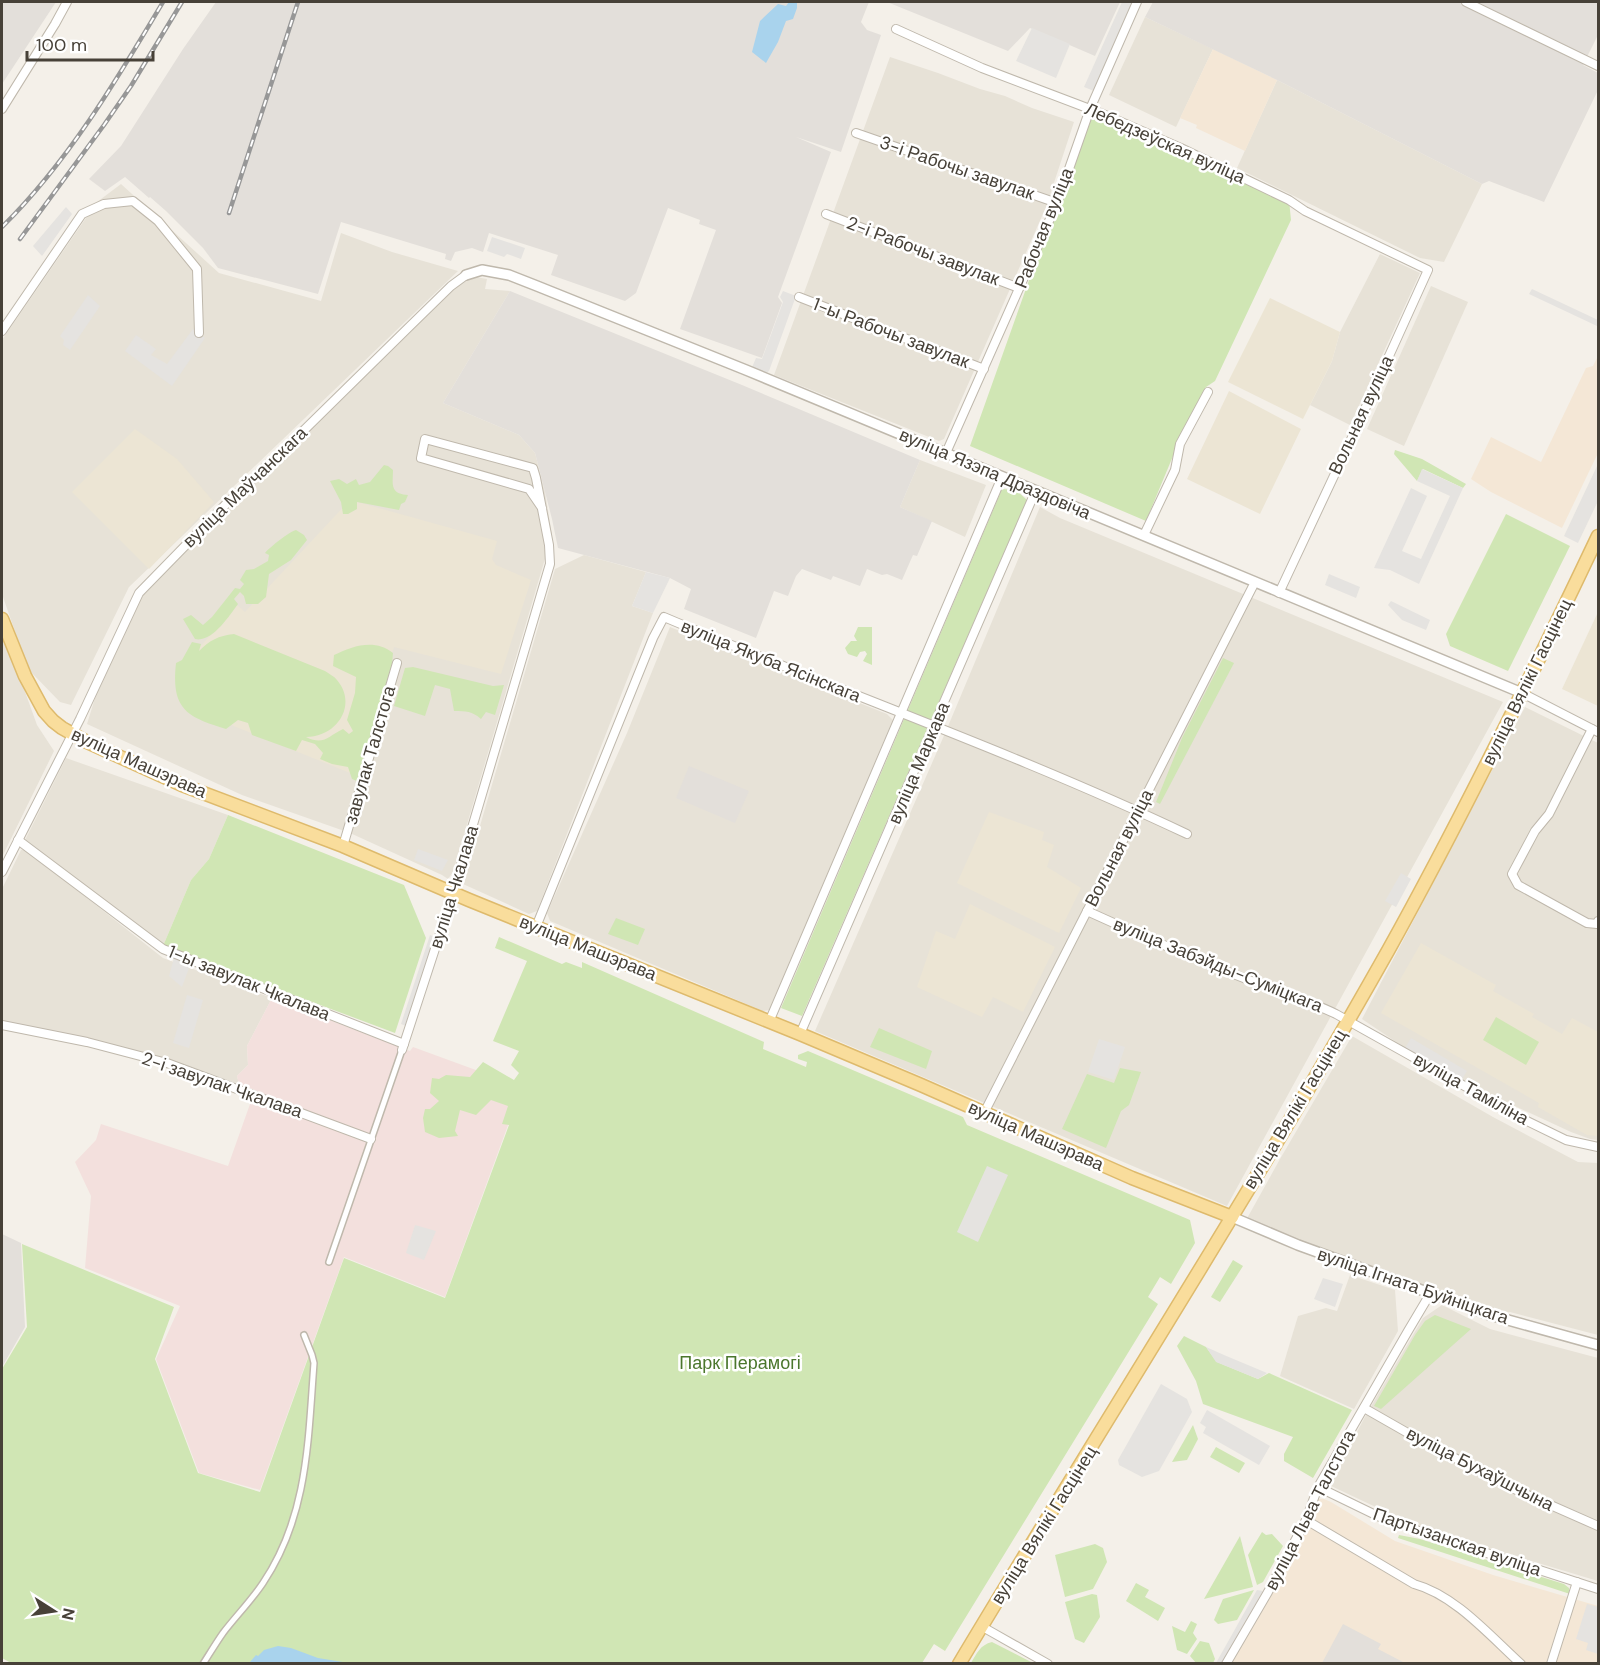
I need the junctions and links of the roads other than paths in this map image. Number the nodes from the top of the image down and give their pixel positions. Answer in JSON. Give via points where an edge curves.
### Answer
{"nodes":[{"id":1,"x":67,"y":2,"type":"edge"},
{"id":2,"x":1137,"y":2,"type":"edge"},
{"id":3,"x":1467,"y":2,"type":"edge"},
{"id":4,"x":896,"y":29,"type":"dead end"},
{"id":5,"x":1599,"y":66,"type":"edge"},
{"id":6,"x":2,"y":109,"type":"edge"},
{"id":7,"x":1090,"y":109,"type":"junction"},
{"id":8,"x":856,"y":134,"type":"dead end"},
{"id":9,"x":1057,"y":203,"type":"junction"},
{"id":10,"x":826,"y":214,"type":"dead end"},
{"id":11,"x":1428,"y":270,"type":"joint"},
{"id":12,"x":466,"y":275,"type":"joint"},
{"id":13,"x":1019,"y":288,"type":"junction"},
{"id":14,"x":799,"y":297,"type":"dead end"},
{"id":15,"x":2,"y":331,"type":"edge"},
{"id":16,"x":199,"y":333,"type":"dead end"},
{"id":17,"x":984,"y":369,"type":"junction"},
{"id":18,"x":1208,"y":392,"type":"dead end"},
{"id":19,"x":946,"y":453,"type":"junction"},
{"id":20,"x":1002,"y":477,"type":"junction"},
{"id":21,"x":1036,"y":490,"type":"junction"},
{"id":22,"x":542,"y":508,"type":"junction"},
{"id":23,"x":1144,"y":535,"type":"junction"},
{"id":24,"x":1599,"y":536,"type":"edge"},
{"id":25,"x":1255,"y":582,"type":"junction"},
{"id":26,"x":1279,"y":593,"type":"junction"},
{"id":27,"x":2,"y":619,"type":"edge"},
{"id":28,"x":397,"y":663,"type":"dead end"},
{"id":29,"x":1521,"y":693,"type":"junction"},
{"id":30,"x":902,"y":714,"type":"junction"},
{"id":31,"x":934,"y":726,"type":"junction"},
{"id":32,"x":1595,"y":731,"type":"edge"},
{"id":33,"x":72,"y":734,"type":"junction"},
{"id":34,"x":1138,"y":811,"type":"junction"},
{"id":35,"x":1187,"y":834,"type":"dead end"},
{"id":36,"x":18,"y":840,"type":"junction"},
{"id":37,"x":343,"y":846,"type":"junction"},
{"id":38,"x":2,"y":872,"type":"edge"},
{"id":39,"x":453,"y":893,"type":"junction"},
{"id":40,"x":1087,"y":911,"type":"junction"},
{"id":41,"x":1599,"y":921,"type":"edge"},
{"id":42,"x":536,"y":927,"type":"junction"},
{"id":43,"x":1348,"y":1020,"type":"junction"},
{"id":44,"x":769,"y":1022,"type":"junction"},
{"id":45,"x":2,"y":1025,"type":"edge"},
{"id":46,"x":800,"y":1034,"type":"junction"},
{"id":47,"x":403,"y":1047,"type":"junction"},
{"id":48,"x":984,"y":1113,"type":"junction"},
{"id":49,"x":371,"y":1139,"type":"junction"},
{"id":50,"x":1599,"y":1147,"type":"edge"},
{"id":51,"x":1232,"y":1217,"type":"junction"},
{"id":52,"x":329,"y":1262,"type":"dead end"},
{"id":53,"x":1430,"y":1294,"type":"junction"},
{"id":54,"x":304,"y":1335,"type":"dead end"},
{"id":55,"x":1599,"y":1345,"type":"edge"},
{"id":56,"x":1364,"y":1407,"type":"junction"},
{"id":57,"x":1318,"y":1487,"type":"junction"},
{"id":58,"x":1306,"y":1520,"type":"junction"},
{"id":59,"x":1599,"y":1526,"type":"edge"},
{"id":60,"x":1577,"y":1582,"type":"junction"},
{"id":61,"x":1599,"y":1589,"type":"edge"},
{"id":62,"x":981,"y":1626,"type":"junction"},
{"id":63,"x":203,"y":1664,"type":"edge"},
{"id":64,"x":959,"y":1664,"type":"edge"},
{"id":65,"x":1048,"y":1664,"type":"edge"},
{"id":66,"x":1226,"y":1664,"type":"edge"},
{"id":67,"x":1521,"y":1664,"type":"edge"},
{"id":68,"x":1551,"y":1664,"type":"edge"}],
"edges":[{"from":1,"to":6,"type":"street"},
{"from":2,"to":7,"type":"street","name":"Рабочая вуліца"},
{"from":3,"to":5,"type":"street"},
{"from":4,"to":7,"type":"street","name":"Лебедзеўская вуліца","via":[[982,68]]},
{"from":7,"to":9,"type":"street","name":"Рабочая вуліца"},
{"from":7,"to":11,"type":"street","name":"Лебедзеўская вуліца","via":[[1181,148]]},
{"from":8,"to":9,"type":"street","name":"3-і Рабочы завулак"},
{"from":9,"to":13,"type":"street","name":"Рабочая вуліца"},
{"from":10,"to":13,"type":"street","name":"2-і Рабочы завулак"},
{"from":11,"to":26,"type":"street","name":"Вольная вуліца"},
{"from":12,"to":19,"type":"street","name":"вуліца Язэпа Драздовіча","via":[[482,270],[528,282]]},
{"from":12,"to":33,"type":"street","name":"вуліца Маўчанскага","via":[[225,505],[139,593]]},
{"from":13,"to":17,"type":"street","name":"Рабочая вуліца"},
{"from":14,"to":17,"type":"street","name":"1-ы Рабочы завулак"},
{"from":15,"to":16,"type":"street","via":[[82,214],[104,204],[133,201],[158,221],[197,269]]},
{"from":17,"to":19,"type":"street","name":"Рабочая вуліца"},
{"from":18,"to":23,"type":"street","via":[[1180,444],[1175,470]]},
{"from":19,"to":20,"type":"street","name":"вуліца Язэпа Драздовіча"},
{"from":20,"to":21,"type":"street","name":"вуліца Язэпа Драздовіча"},
{"from":20,"to":30,"type":"street","name":"вуліца Маркава"},
{"from":21,"to":23,"type":"street","name":"вуліца Язэпа Драздовіча"},
{"from":21,"to":31,"type":"street","name":"вуліца Маркава"},
{"from":22,"to":22,"type":"street","name":"вуліца Чкалава","via":[[533,468],[425,439],[420,458],[529,489]]},
{"from":22,"to":39,"type":"street","name":"вуліца Чкалава","via":[[550,564]]},
{"from":23,"to":25,"type":"street","name":"вуліца Язэпа Драздовіча"},
{"from":24,"to":29,"type":"main road","name":"вуліца Вялікі Гасцінец"},
{"from":25,"to":26,"type":"street","name":"вуліца Язэпа Драздовіча"},
{"from":25,"to":34,"type":"street","name":"Вольная вуліца"},
{"from":26,"to":29,"type":"street","name":"вуліца Язэпа Драздовіча"},
{"from":27,"to":33,"type":"main road","name":"вуліца Машэрава","via":[[44,711]]},
{"from":28,"to":37,"type":"street","name":"завулак Талстога"},
{"from":29,"to":32,"type":"street"},
{"from":29,"to":43,"type":"main road","name":"вуліца Вялікі Гасцінец","via":[[1458,820]]},
{"from":30,"to":31,"type":"street","name":"вуліца Якуба Ясінскага"},
{"from":30,"to":42,"type":"street","name":"вуліца Якуба Ясінскага","via":[[664,617]]},
{"from":30,"to":44,"type":"street","name":"вуліца Маркава"},
{"from":31,"to":34,"type":"street","name":"вуліца Якуба Ясінскага"},
{"from":31,"to":46,"type":"street","name":"вуліца Маркава"},
{"from":32,"to":41,"type":"street","via":[[1512,874],[1518,885],[1587,923]]},
{"from":33,"to":36,"type":"street","name":"вуліца Маўчанскага"},
{"from":33,"to":37,"type":"main road","name":"вуліца Машэрава","via":[[182,785]]},
{"from":34,"to":35,"type":"street","name":"вуліца Якуба Ясінскага"},
{"from":34,"to":40,"type":"street","name":"Вольная вуліца"},
{"from":36,"to":38,"type":"street","name":"вуліца Маўчанскага"},
{"from":36,"to":47,"type":"street","name":"1-ы завулак Чкалава","via":[[163,949]]},
{"from":37,"to":39,"type":"main road","name":"вуліца Машэрава"},
{"from":39,"to":42,"type":"main road","name":"вуліца Машэрава"},
{"from":39,"to":47,"type":"street","name":"вуліца Чкалава"},
{"from":40,"to":43,"type":"street","name":"вуліца Забэйды-Суміцкага"},
{"from":40,"to":48,"type":"street","name":"Вольная вуліца"},
{"from":42,"to":44,"type":"main road","name":"вуліца Машэрава"},
{"from":43,"to":50,"type":"street","name":"вуліца Таміліна","via":[[1525,1120],[1566,1140]]},
{"from":43,"to":51,"type":"main road","name":"вуліца Вялікі Гасцінец"},
{"from":44,"to":46,"type":"main road","name":"вуліца Машэрава"},
{"from":45,"to":49,"type":"street","name":"2-і завулак Чкалава","via":[[167,1063]]},
{"from":46,"to":48,"type":"main road","name":"вуліца Машэрава"},
{"from":47,"to":49,"type":"street","name":"вуліца Чкалава"},
{"from":48,"to":51,"type":"main road","name":"вуліца Машэрава"},
{"from":49,"to":52,"type":"street","name":"вуліца Чкалава"},
{"from":51,"to":53,"type":"street","name":"вуліца Ігната Буйніцкага"},
{"from":51,"to":62,"type":"main road","name":"вуліца Вялікі Гасцінец"},
{"from":53,"to":55,"type":"street","name":"вуліца Ігната Буйніцкага"},
{"from":53,"to":56,"type":"street","name":"вуліца Льва Талстога"},
{"from":54,"to":63,"type":"street","via":[[314,1363],[305,1472],[293,1520],[263,1583]]},
{"from":56,"to":57,"type":"street","name":"вуліца Льва Талстога"},
{"from":56,"to":59,"type":"street","name":"вуліца Бухаўшчына","via":[[1512,1488]]},
{"from":57,"to":58,"type":"street","name":"вуліца Льва Талстога"},
{"from":57,"to":60,"type":"street","name":"Партызанская вуліца","via":[[1388,1521]]},
{"from":58,"to":66,"type":"street","name":"вуліца Льва Талстога"},
{"from":58,"to":67,"type":"street","via":[[1467,1614]]},
{"from":60,"to":61,"type":"street","name":"Партызанская вуліца"},
{"from":60,"to":68,"type":"street"},
{"from":62,"to":64,"type":"main road","name":"вуліца Вялікі Гасцінец"},
{"from":62,"to":65,"type":"street"}]}
